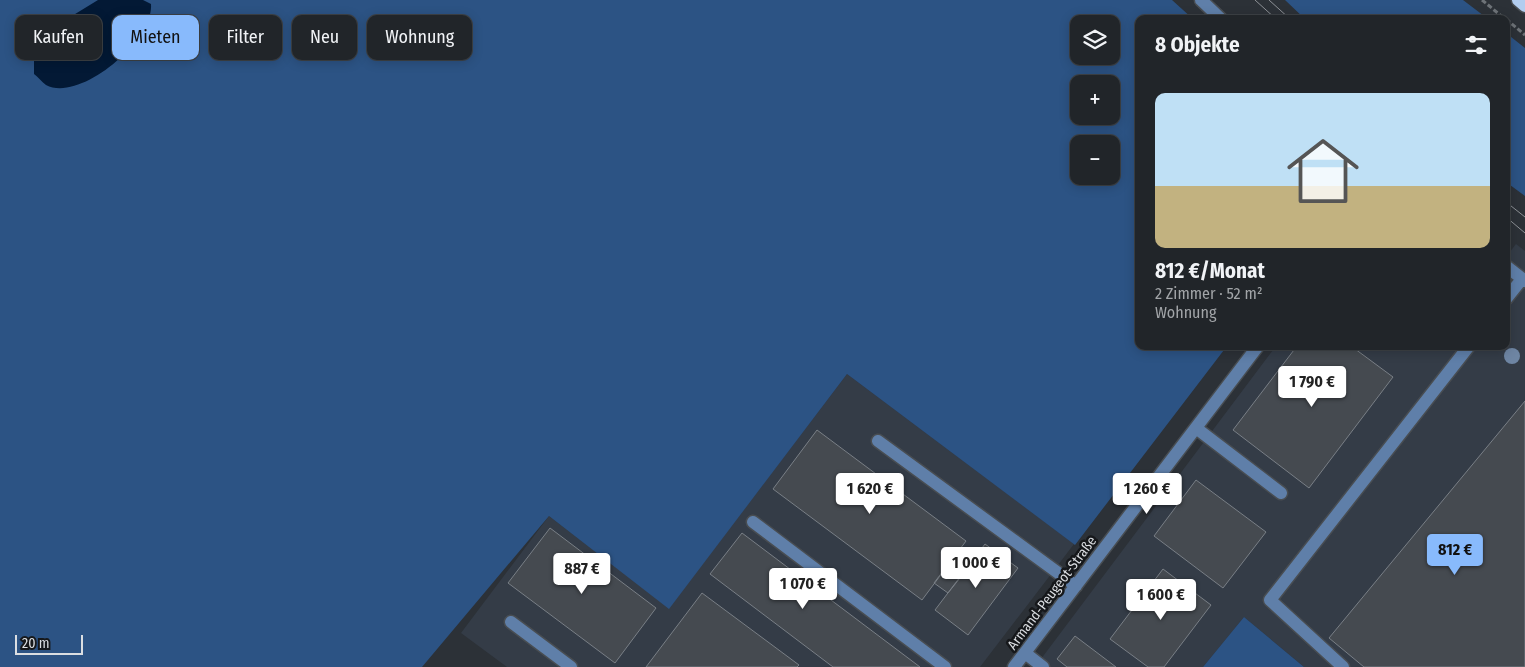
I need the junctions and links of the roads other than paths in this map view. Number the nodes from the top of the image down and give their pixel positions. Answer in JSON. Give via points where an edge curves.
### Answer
{"nodes":[{"id":1,"x":1201,"y":0,"type":"edge"},
{"id":2,"x":1518,"y":0,"type":"edge"},
{"id":3,"x":1525,"y":6,"type":"edge"},
{"id":4,"x":1217,"y":15,"type":"edge"},
{"id":5,"x":1510,"y":269,"type":"edge"},
{"id":6,"x":1524,"y":280,"type":"edge"},
{"id":7,"x":1510,"y":295,"type":"edge"},
{"id":8,"x":1255,"y":350,"type":"edge"},
{"id":9,"x":1466,"y":350,"type":"edge"},
{"id":10,"x":1196,"y":428,"type":"junction"},
{"id":11,"x":878,"y":441,"type":"dead end"},
{"id":12,"x":1281,"y":493,"type":"dead end"},
{"id":13,"x":753,"y":522,"type":"dead end"},
{"id":14,"x":1076,"y":586,"type":"junction"},
{"id":15,"x":511,"y":622,"type":"dead end"},
{"id":16,"x":1026,"y":653,"type":"junction"},
{"id":17,"x":571,"y":667,"type":"edge"},
{"id":18,"x":945,"y":667,"type":"edge"},
{"id":19,"x":1014,"y":667,"type":"edge"},
{"id":20,"x":1043,"y":667,"type":"edge"},
{"id":21,"x":1343,"y":667,"type":"edge"}],
"edges":[{"from":1,"to":4,"type":"street"},
{"from":2,"to":3,"type":"main road"},
{"from":5,"to":6,"type":"street"},
{"from":6,"to":7,"type":"street"},
{"from":8,"to":10,"type":"street","name":"Armand-Peugeot-Straße"},
{"from":9,"to":21,"type":"street","via":[[1270,600]]},
{"from":10,"to":12,"type":"street"},
{"from":10,"to":14,"type":"street","name":"Armand-Peugeot-Straße"},
{"from":11,"to":14,"type":"street"},
{"from":13,"to":18,"type":"street"},
{"from":14,"to":16,"type":"street","name":"Armand-Peugeot-Straße"},
{"from":15,"to":17,"type":"street"},
{"from":16,"to":19,"type":"street","name":"Armand-Peugeot-Straße"},
{"from":16,"to":20,"type":"street"}]}
